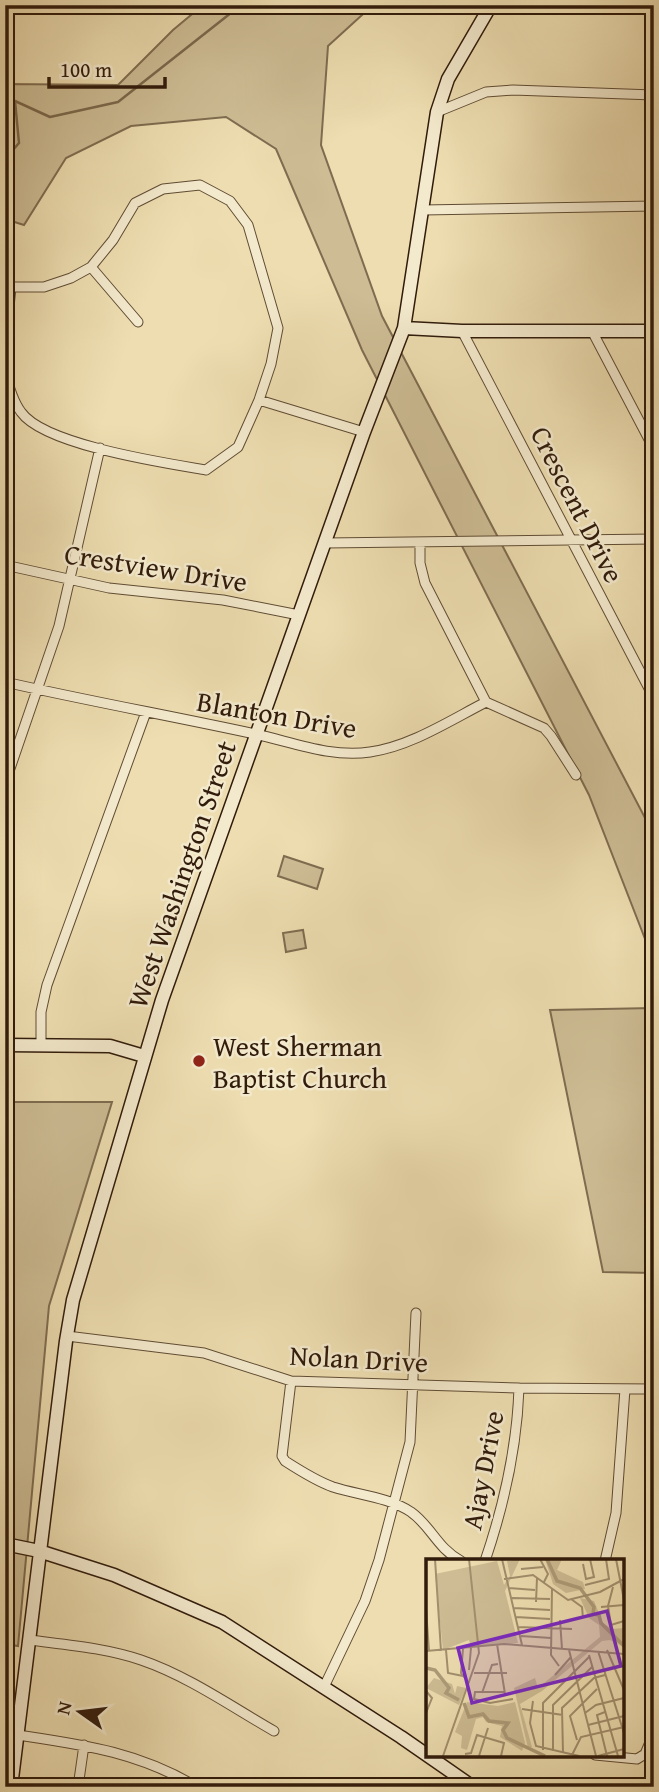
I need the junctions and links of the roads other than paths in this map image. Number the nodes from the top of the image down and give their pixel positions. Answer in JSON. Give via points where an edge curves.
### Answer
{"nodes":[{"id":1,"x":491,"y":5,"type":"edge"},
{"id":2,"x":654,"y":95,"type":"edge"},
{"id":3,"x":437,"y":112,"type":"junction"},
{"id":4,"x":654,"y":206,"type":"edge"},
{"id":5,"x":423,"y":209,"type":"junction"},
{"id":6,"x":91,"y":267,"type":"junction"},
{"id":7,"x":8,"y":286,"type":"edge"},
{"id":8,"x":138,"y":322,"type":"dead end"},
{"id":9,"x":404,"y":328,"type":"junction"},
{"id":10,"x":463,"y":331,"type":"junction"},
{"id":11,"x":592,"y":331,"type":"junction"},
{"id":12,"x":654,"y":331,"type":"edge"},
{"id":13,"x":5,"y":347,"type":"edge"},
{"id":14,"x":5,"y":371,"type":"edge"},
{"id":15,"x":259,"y":400,"type":"junction"},
{"id":16,"x":364,"y":432,"type":"junction"},
{"id":17,"x":100,"y":448,"type":"junction"},
{"id":18,"x":654,"y":449,"type":"edge"},
{"id":19,"x":570,"y":539,"type":"junction"},
{"id":20,"x":654,"y":539,"type":"edge"},
{"id":21,"x":326,"y":543,"type":"junction"},
{"id":22,"x":420,"y":543,"type":"junction"},
{"id":23,"x":5,"y":565,"type":"edge"},
{"id":24,"x":70,"y":579,"type":"junction"},
{"id":25,"x":299,"y":615,"type":"junction"},
{"id":26,"x":5,"y":682,"type":"edge"},
{"id":27,"x":39,"y":690,"type":"junction"},
{"id":28,"x":654,"y":698,"type":"edge"},
{"id":29,"x":486,"y":702,"type":"junction"},
{"id":30,"x":146,"y":712,"type":"junction"},
{"id":31,"x":256,"y":734,"type":"junction"},
{"id":32,"x":576,"y":775,"type":"dead end"},
{"id":33,"x":5,"y":783,"type":"edge"},
{"id":34,"x":41,"y":1044,"type":"junction"},
{"id":35,"x":5,"y":1045,"type":"edge"},
{"id":36,"x":144,"y":1056,"type":"junction"},
{"id":37,"x":416,"y":1313,"type":"dead end"},
{"id":38,"x":67,"y":1336,"type":"junction"},
{"id":39,"x":291,"y":1381,"type":"junction"},
{"id":40,"x":413,"y":1384,"type":"junction"},
{"id":41,"x":519,"y":1388,"type":"junction"},
{"id":42,"x":625,"y":1389,"type":"junction"},
{"id":43,"x":654,"y":1389,"type":"edge"},
{"id":44,"x":393,"y":1503,"type":"junction"},
{"id":45,"x":5,"y":1544,"type":"edge"},
{"id":46,"x":39,"y":1551,"type":"junction"},
{"id":47,"x":458,"y":1559,"type":"edge"},
{"id":48,"x":486,"y":1559,"type":"edge"},
{"id":49,"x":605,"y":1559,"type":"edge"},
{"id":50,"x":30,"y":1640,"type":"junction"},
{"id":51,"x":324,"y":1688,"type":"junction"},
{"id":52,"x":274,"y":1731,"type":"dead end"},
{"id":53,"x":654,"y":1733,"type":"edge"},
{"id":54,"x":18,"y":1735,"type":"junction"},
{"id":55,"x":84,"y":1745,"type":"junction"},
{"id":56,"x":426,"y":1756,"type":"edge"},
{"id":57,"x":428,"y":1757,"type":"edge"},
{"id":58,"x":616,"y":1757,"type":"edge"},
{"id":59,"x":11,"y":1787,"type":"edge"},
{"id":60,"x":78,"y":1787,"type":"edge"},
{"id":61,"x":197,"y":1787,"type":"edge"},
{"id":62,"x":473,"y":1787,"type":"edge"}],
"edges":[{"from":1,"to":3,"type":"street","name":"West Washington Street","via":[[448,79]]},
{"from":2,"to":3,"type":"street","via":[[486,92]]},
{"from":3,"to":5,"type":"street","name":"West Washington Street"},
{"from":4,"to":5,"type":"street"},
{"from":5,"to":9,"type":"street","name":"West Washington Street"},
{"from":6,"to":7,"type":"street","via":[[44,287]]},
{"from":6,"to":8,"type":"street"},
{"from":6,"to":15,"type":"street","via":[[135,204],[163,189],[200,186],[229,201],[248,225],[278,328]]},
{"from":7,"to":13,"type":"street"},
{"from":9,"to":10,"type":"street"},
{"from":9,"to":16,"type":"street","name":"West Washington Street"},
{"from":10,"to":11,"type":"street"},
{"from":10,"to":19,"type":"street","name":"Crescent Drive"},
{"from":11,"to":12,"type":"street"},
{"from":11,"to":18,"type":"street"},
{"from":14,"to":17,"type":"street","via":[[21,413],[48,433]]},
{"from":15,"to":16,"type":"street"},
{"from":15,"to":17,"type":"street","via":[[238,447],[206,470]]},
{"from":16,"to":21,"type":"street","name":"West Washington Street"},
{"from":17,"to":24,"type":"street"},
{"from":19,"to":20,"type":"street"},
{"from":19,"to":22,"type":"street"},
{"from":19,"to":28,"type":"street","name":"Crescent Drive"},
{"from":21,"to":22,"type":"street"},
{"from":21,"to":25,"type":"street","name":"West Washington Street"},
{"from":22,"to":29,"type":"street","via":[[425,583]]},
{"from":23,"to":24,"type":"street","name":"Crestview Drive"},
{"from":24,"to":25,"type":"street","name":"Crestview Drive"},
{"from":24,"to":27,"type":"street"},
{"from":25,"to":31,"type":"street","name":"West Washington Street"},
{"from":26,"to":27,"type":"street","name":"Blanton Drive"},
{"from":27,"to":30,"type":"street","name":"Blanton Drive"},
{"from":27,"to":33,"type":"street"},
{"from":29,"to":31,"type":"street","name":"Blanton Drive","via":[[413,739],[372,752],[335,753]]},
{"from":29,"to":32,"type":"street","via":[[544,728]]},
{"from":30,"to":31,"type":"street","name":"Blanton Drive"},
{"from":30,"to":34,"type":"street","via":[[47,985]]},
{"from":31,"to":36,"type":"street","name":"West Washington Street"},
{"from":34,"to":35,"type":"street"},
{"from":34,"to":36,"type":"street","via":[[110,1046]]},
{"from":36,"to":38,"type":"street","name":"West Washington Street"},
{"from":37,"to":40,"type":"street"},
{"from":38,"to":39,"type":"street","name":"Nolan Drive","via":[[204,1353]]},
{"from":38,"to":46,"type":"street","name":"West Washington Street"},
{"from":39,"to":40,"type":"street","name":"Nolan Drive"},
{"from":39,"to":44,"type":"street","via":[[285,1461],[331,1486]]},
{"from":40,"to":41,"type":"street","name":"Nolan Drive"},
{"from":40,"to":44,"type":"street","via":[[410,1442]]},
{"from":41,"to":42,"type":"street","name":"Nolan Drive"},
{"from":41,"to":48,"type":"street","name":"Ajay Drive","via":[[506,1490]]},
{"from":42,"to":43,"type":"street","name":"Nolan Drive"},
{"from":42,"to":49,"type":"street","via":[[616,1513]]},
{"from":44,"to":47,"type":"street","via":[[411,1512],[440,1546]]},
{"from":44,"to":51,"type":"street","via":[[365,1601]]},
{"from":45,"to":46,"type":"street"},
{"from":46,"to":50,"type":"street","name":"West Washington Street"},
{"from":46,"to":51,"type":"street","via":[[114,1575],[222,1622]]},
{"from":50,"to":52,"type":"street","via":[[101,1649],[143,1661]]},
{"from":50,"to":54,"type":"street","name":"West Washington Street"},
{"from":51,"to":56,"type":"street"},
{"from":53,"to":58,"type":"street","via":[[645,1754],[636,1759]]},
{"from":54,"to":55,"type":"street"},
{"from":54,"to":59,"type":"street","name":"West Washington Street"},
{"from":55,"to":60,"type":"street"},
{"from":55,"to":61,"type":"street","via":[[135,1757]]},
{"from":57,"to":62,"type":"street"}]}
